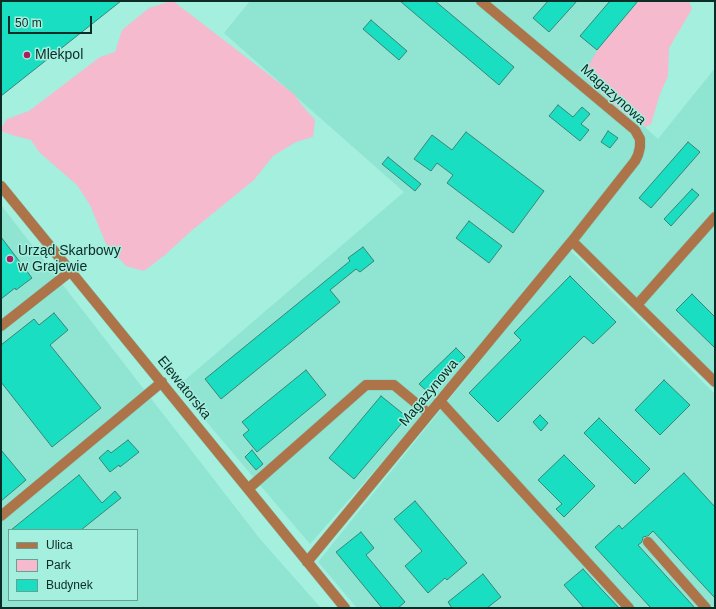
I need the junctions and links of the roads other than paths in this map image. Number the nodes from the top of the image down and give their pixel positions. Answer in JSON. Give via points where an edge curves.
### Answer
{"nodes":[{"id":1,"x":481,"y":1,"type":"edge"},
{"id":2,"x":1,"y":186,"type":"edge"},
{"id":3,"x":715,"y":217,"type":"edge"},
{"id":4,"x":572,"y":241,"type":"junction"},
{"id":5,"x":71,"y":271,"type":"junction"},
{"id":6,"x":637,"y":305,"type":"junction"},
{"id":7,"x":1,"y":326,"type":"edge"},
{"id":8,"x":162,"y":382,"type":"junction"},
{"id":9,"x":715,"y":382,"type":"edge"},
{"id":10,"x":440,"y":401,"type":"junction"},
{"id":11,"x":429,"y":414,"type":"junction"},
{"id":12,"x":248,"y":489,"type":"junction"},
{"id":13,"x":1,"y":516,"type":"edge"},
{"id":14,"x":648,"y":542,"type":"dead end"},
{"id":15,"x":307,"y":562,"type":"junction"},
{"id":16,"x":345,"y":608,"type":"edge"},
{"id":17,"x":629,"y":608,"type":"edge"},
{"id":18,"x":706,"y":608,"type":"edge"}],
"edges":[{"from":1,"to":4,"type":"street","name":"Magazynowa","via":[[635,130],[640,139],[635,161]]},
{"from":2,"to":5,"type":"street","name":"Elewatorska"},
{"from":3,"to":6,"type":"street"},
{"from":4,"to":6,"type":"street"},
{"from":4,"to":10,"type":"street","name":"Magazynowa"},
{"from":5,"to":7,"type":"street"},
{"from":5,"to":8,"type":"street","name":"Elewatorska"},
{"from":6,"to":9,"type":"street"},
{"from":8,"to":12,"type":"street","name":"Elewatorska"},
{"from":8,"to":13,"type":"street"},
{"from":10,"to":11,"type":"street","name":"Magazynowa"},
{"from":10,"to":17,"type":"street"},
{"from":11,"to":12,"type":"street","via":[[394,385],[366,386]]},
{"from":11,"to":15,"type":"street","name":"Magazynowa"},
{"from":12,"to":15,"type":"street","name":"Elewatorska"},
{"from":14,"to":18,"type":"street"},
{"from":15,"to":16,"type":"street","name":"Elewatorska"}]}
